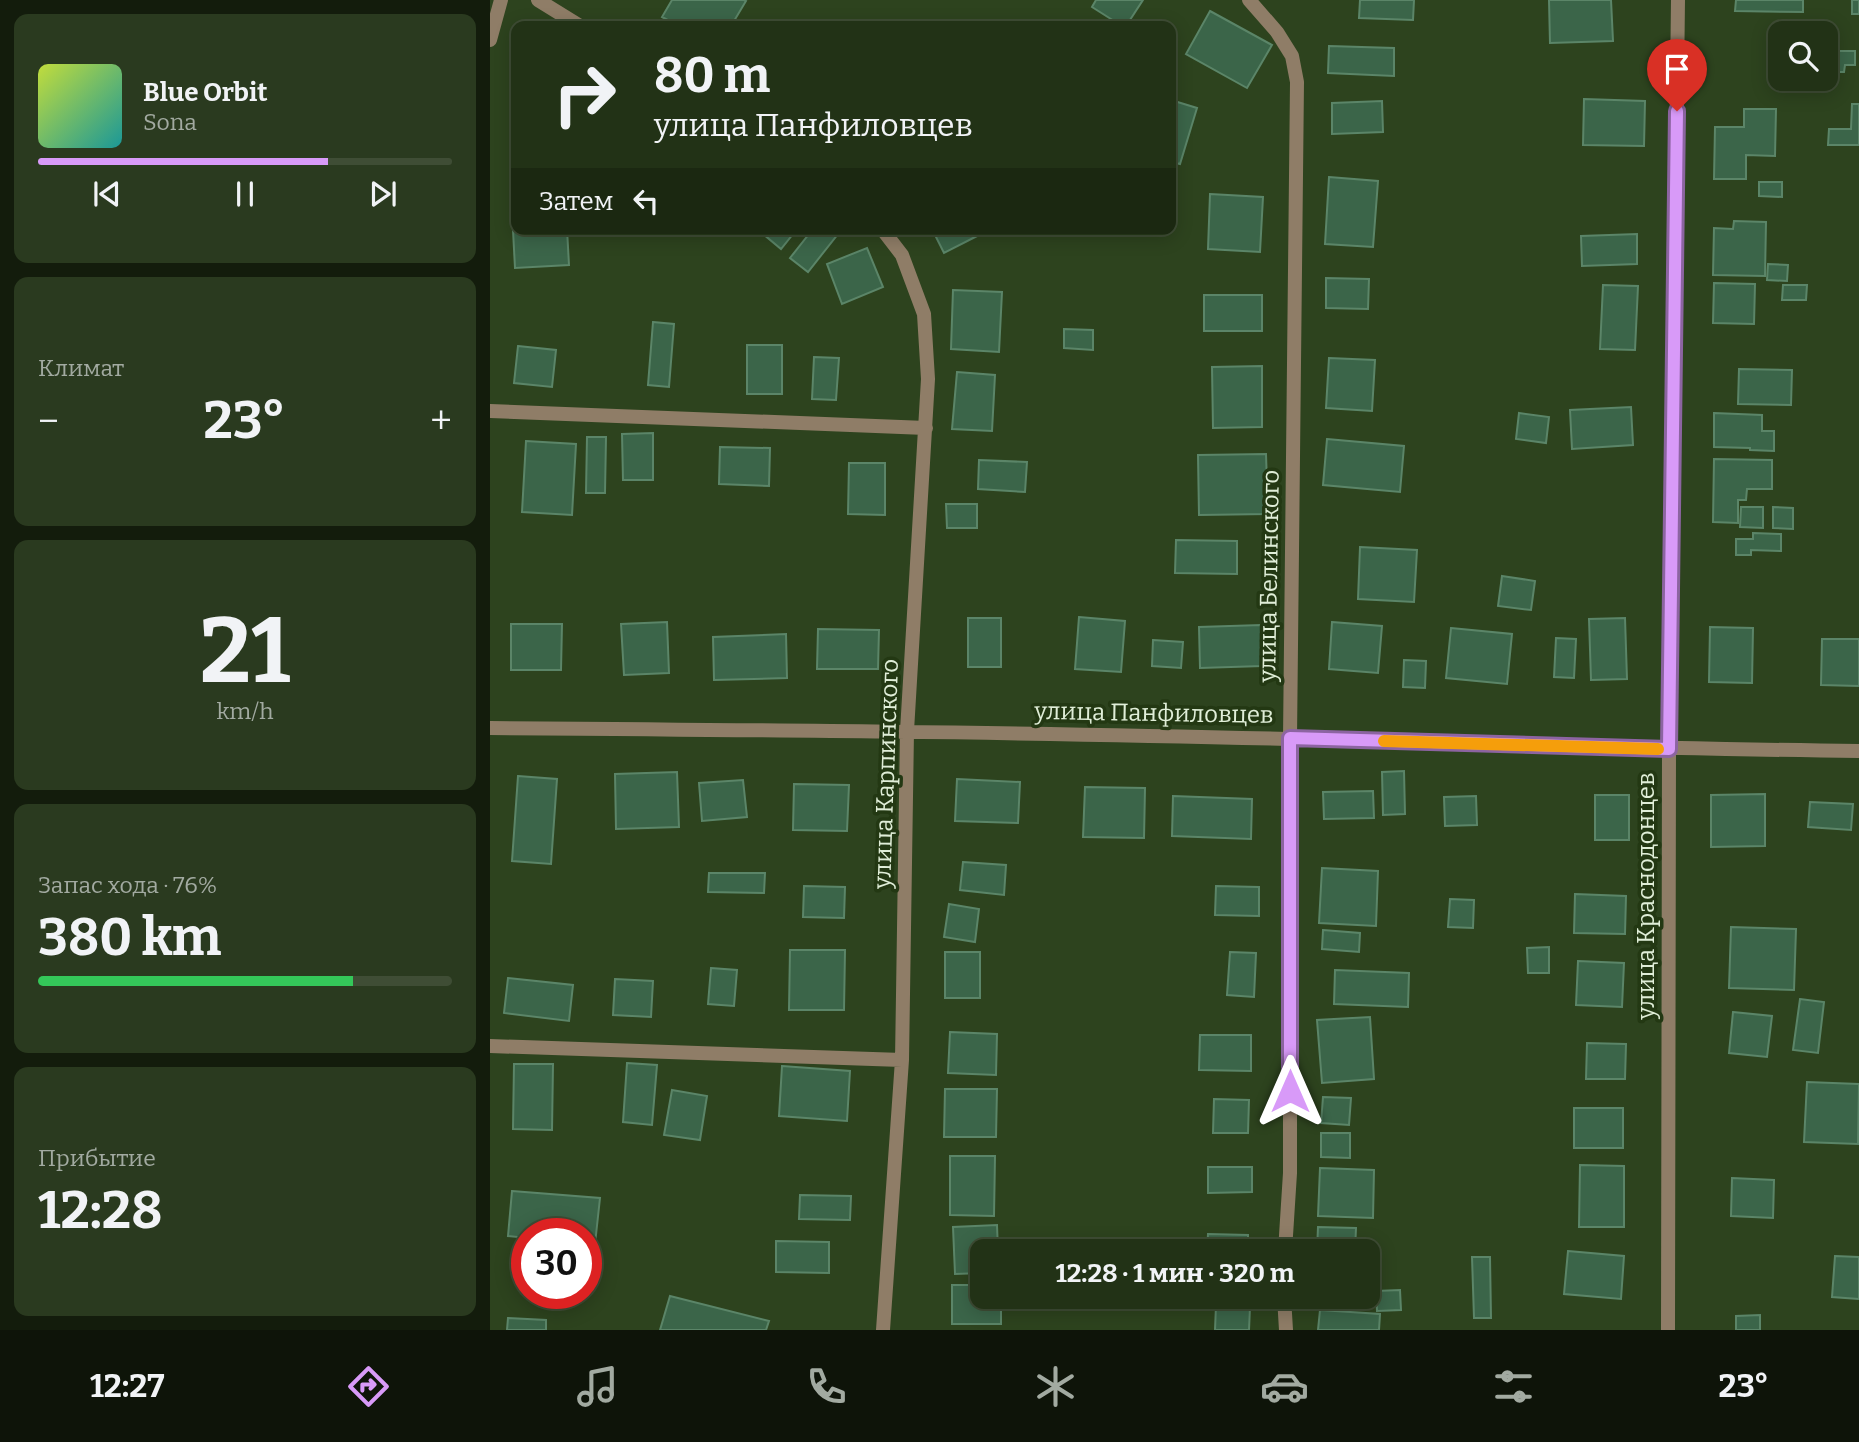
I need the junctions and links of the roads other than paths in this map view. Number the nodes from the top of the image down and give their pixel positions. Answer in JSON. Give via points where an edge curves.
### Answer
{"nodes":[{"id":1,"x":501,"y":0,"type":"edge"},
{"id":2,"x":538,"y":0,"type":"edge"},
{"id":3,"x":1678,"y":0,"type":"edge"},
{"id":4,"x":1251,"y":1,"type":"edge"},
{"id":5,"x":572,"y":21,"type":"edge"},
{"id":6,"x":490,"y":40,"type":"edge"},
{"id":7,"x":887,"y":235,"type":"edge"},
{"id":8,"x":490,"y":411,"type":"edge"},
{"id":9,"x":926,"y":428,"type":"junction"},
{"id":10,"x":490,"y":728,"type":"edge"},
{"id":11,"x":907,"y":731,"type":"junction"},
{"id":12,"x":1290,"y":738,"type":"junction"},
{"id":13,"x":1669,"y":749,"type":"junction"},
{"id":14,"x":1859,"y":751,"type":"edge"},
{"id":15,"x":490,"y":1046,"type":"edge"},
{"id":16,"x":902,"y":1060,"type":"junction"},
{"id":17,"x":1286,"y":1239,"type":"edge"},
{"id":18,"x":1285,"y":1309,"type":"edge"},
{"id":19,"x":883,"y":1330,"type":"edge"},
{"id":20,"x":1286,"y":1330,"type":"edge"},
{"id":21,"x":1668,"y":1330,"type":"edge"}],
"edges":[{"from":1,"to":6,"type":"street"},
{"from":2,"to":5,"type":"street"},
{"from":3,"to":13,"type":"street","name":"улица Краснодонцев"},
{"from":4,"to":12,"type":"street","name":"улица Белинского","via":[[1292,56],[1297,82]]},
{"from":7,"to":9,"type":"street","name":"улица Карпинского","via":[[902,255],[924,314]]},
{"from":8,"to":9,"type":"street"},
{"from":9,"to":11,"type":"street","name":"улица Карпинского"},
{"from":10,"to":11,"type":"street","name":"улица Панфиловцев"},
{"from":11,"to":12,"type":"street","name":"улица Панфиловцев"},
{"from":11,"to":16,"type":"street","name":"улица Карпинского"},
{"from":12,"to":13,"type":"street","name":"улица Панфиловцев"},
{"from":12,"to":17,"type":"street","name":"улица Белинского","via":[[1290,1173]]},
{"from":13,"to":14,"type":"street","name":"улица Панфиловцев"},
{"from":13,"to":21,"type":"street","name":"улица Краснодонцев"},
{"from":15,"to":16,"type":"street"},
{"from":16,"to":19,"type":"street","name":"улица Карпинского"},
{"from":18,"to":20,"type":"street"}]}
